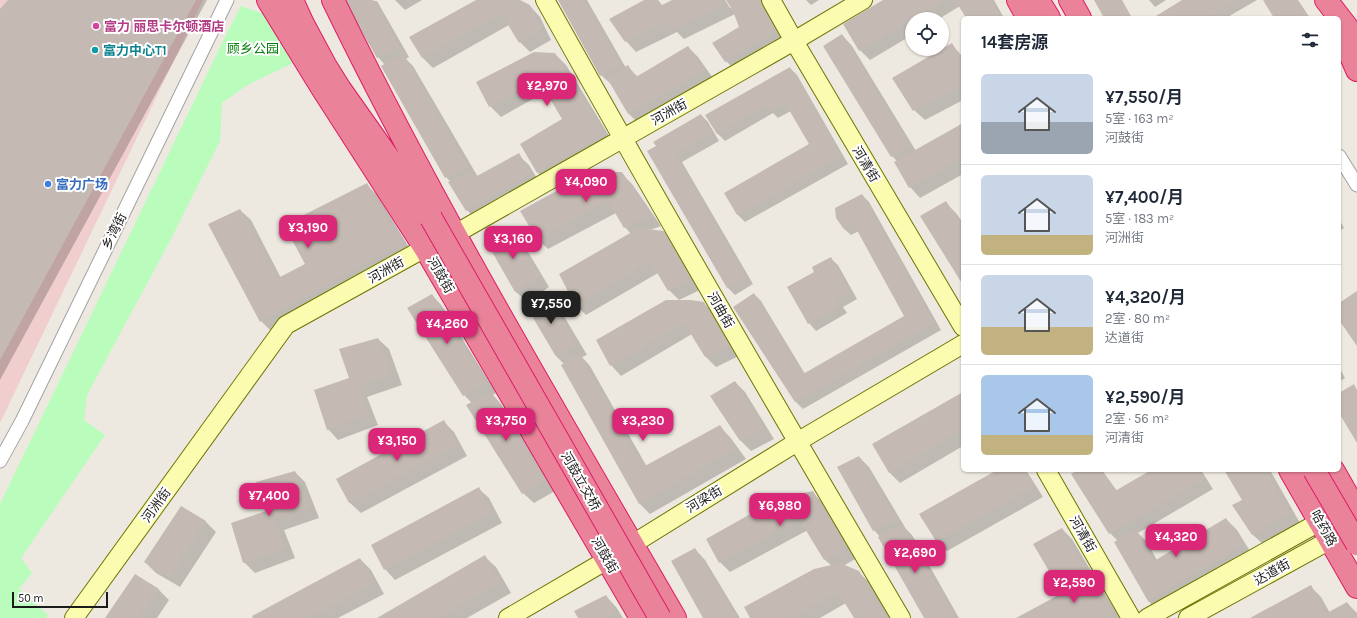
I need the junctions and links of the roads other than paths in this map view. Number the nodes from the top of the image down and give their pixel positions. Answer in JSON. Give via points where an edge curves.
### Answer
{"nodes":[{"id":1,"x":226,"y":0,"type":"edge"},
{"id":2,"x":268,"y":0,"type":"edge"},
{"id":3,"x":292,"y":0,"type":"edge"},
{"id":4,"x":321,"y":0,"type":"edge"},
{"id":5,"x":333,"y":0,"type":"edge"},
{"id":6,"x":545,"y":0,"type":"edge"},
{"id":7,"x":771,"y":0,"type":"edge"},
{"id":8,"x":863,"y":0,"type":"edge"},
{"id":9,"x":1018,"y":0,"type":"edge"},
{"id":10,"x":1038,"y":0,"type":"edge"},
{"id":11,"x":1070,"y":0,"type":"edge"},
{"id":12,"x":1027,"y":16,"type":"edge"},
{"id":13,"x":1048,"y":16,"type":"edge"},
{"id":14,"x":1079,"y":16,"type":"edge"},
{"id":15,"x":1341,"y":22,"type":"edge"},
{"id":16,"x":1341,"y":33,"type":"edge"},
{"id":17,"x":1357,"y":40,"type":"edge"},
{"id":18,"x":794,"y":41,"type":"junction"},
{"id":19,"x":1357,"y":70,"type":"edge"},
{"id":20,"x":622,"y":138,"type":"junction"},
{"id":21,"x":1341,"y":159,"type":"edge"},
{"id":22,"x":1357,"y":185,"type":"edge"},
{"id":23,"x":431,"y":218,"type":"junction"},
{"id":24,"x":455,"y":234,"type":"junction"},
{"id":25,"x":425,"y":248,"type":"junction"},
{"id":26,"x":961,"y":323,"type":"edge"},
{"id":27,"x":961,"y":345,"type":"edge"},
{"id":28,"x":797,"y":442,"type":"junction"},
{"id":29,"x":0,"y":461,"type":"edge"},
{"id":30,"x":1047,"y":472,"type":"edge"},
{"id":31,"x":1291,"y":472,"type":"edge"},
{"id":32,"x":1315,"y":472,"type":"edge"},
{"id":33,"x":1334,"y":472,"type":"edge"},
{"id":34,"x":1355,"y":506,"type":"edge"},
{"id":35,"x":1320,"y":521,"type":"junction"},
{"id":36,"x":1357,"y":526,"type":"edge"},
{"id":37,"x":1330,"y":540,"type":"junction"},
{"id":38,"x":632,"y":543,"type":"junction"},
{"id":39,"x":1357,"y":544,"type":"edge"},
{"id":40,"x":607,"y":560,"type":"junction"},
{"id":41,"x":1357,"y":587,"type":"edge"},
{"id":42,"x":74,"y":618,"type":"edge"},
{"id":43,"x":508,"y":618,"type":"edge"},
{"id":44,"x":641,"y":618,"type":"edge"},
{"id":45,"x":660,"y":618,"type":"edge"},
{"id":46,"x":675,"y":618,"type":"edge"},
{"id":47,"x":901,"y":618,"type":"edge"},
{"id":48,"x":1131,"y":618,"type":"edge"},
{"id":49,"x":1147,"y":618,"type":"edge"},
{"id":50,"x":1188,"y":618,"type":"edge"}],
"edges":[{"from":1,"to":29,"type":"street","name":"乡湾街","via":[[22,421]]},
{"from":2,"to":25,"type":"highway","name":"河鼓街"},
{"from":3,"to":23,"type":"highway","via":[[340,89]]},
{"from":4,"to":23,"type":"highway","via":[[355,72]]},
{"from":5,"to":24,"type":"highway","via":[[366,68]]},
{"from":6,"to":20,"type":"street","name":"河曲街"},
{"from":7,"to":18,"type":"street","name":"河清街"},
{"from":8,"to":18,"type":"street","name":"河洲街"},
{"from":9,"to":12,"type":"highway"},
{"from":10,"to":13,"type":"highway"},
{"from":11,"to":14,"type":"highway"},
{"from":15,"to":17,"type":"highway"},
{"from":16,"to":19,"type":"highway"},
{"from":18,"to":20,"type":"street","name":"河洲街"},
{"from":18,"to":26,"type":"street","name":"河清街"},
{"from":20,"to":24,"type":"street","name":"河洲街"},
{"from":20,"to":28,"type":"street","name":"河曲街"},
{"from":21,"to":22,"type":"street"},
{"from":23,"to":45,"type":"highway","name":"河鼓立交桥","bridge":true},
{"from":24,"to":25,"type":"street","name":"河洲街"},
{"from":24,"to":38,"type":"highway"},
{"from":25,"to":40,"type":"highway","name":"河鼓街"},
{"from":25,"to":42,"type":"street","name":"河洲街","via":[[286,325]]},
{"from":27,"to":28,"type":"street","name":"河梁街"},
{"from":28,"to":38,"type":"street","name":"河梁街"},
{"from":28,"to":47,"type":"street","name":"河曲街"},
{"from":30,"to":48,"type":"street","name":"河清街"},
{"from":31,"to":35,"type":"highway","name":"哈药路"},
{"from":32,"to":39,"type":"highway","bridge":true},
{"from":33,"to":34,"type":"highway"},
{"from":34,"to":35,"type":"street"},
{"from":35,"to":37,"type":"highway","name":"哈药路"},
{"from":35,"to":49,"type":"street"},
{"from":36,"to":37,"type":"street","name":"达道街"},
{"from":37,"to":41,"type":"highway","name":"哈药路"},
{"from":37,"to":50,"type":"street","name":"达道街"},
{"from":38,"to":40,"type":"street","name":"河梁街"},
{"from":38,"to":46,"type":"highway"},
{"from":40,"to":43,"type":"street","name":"河梁街"},
{"from":40,"to":44,"type":"highway","name":"河鼓街"}]}
